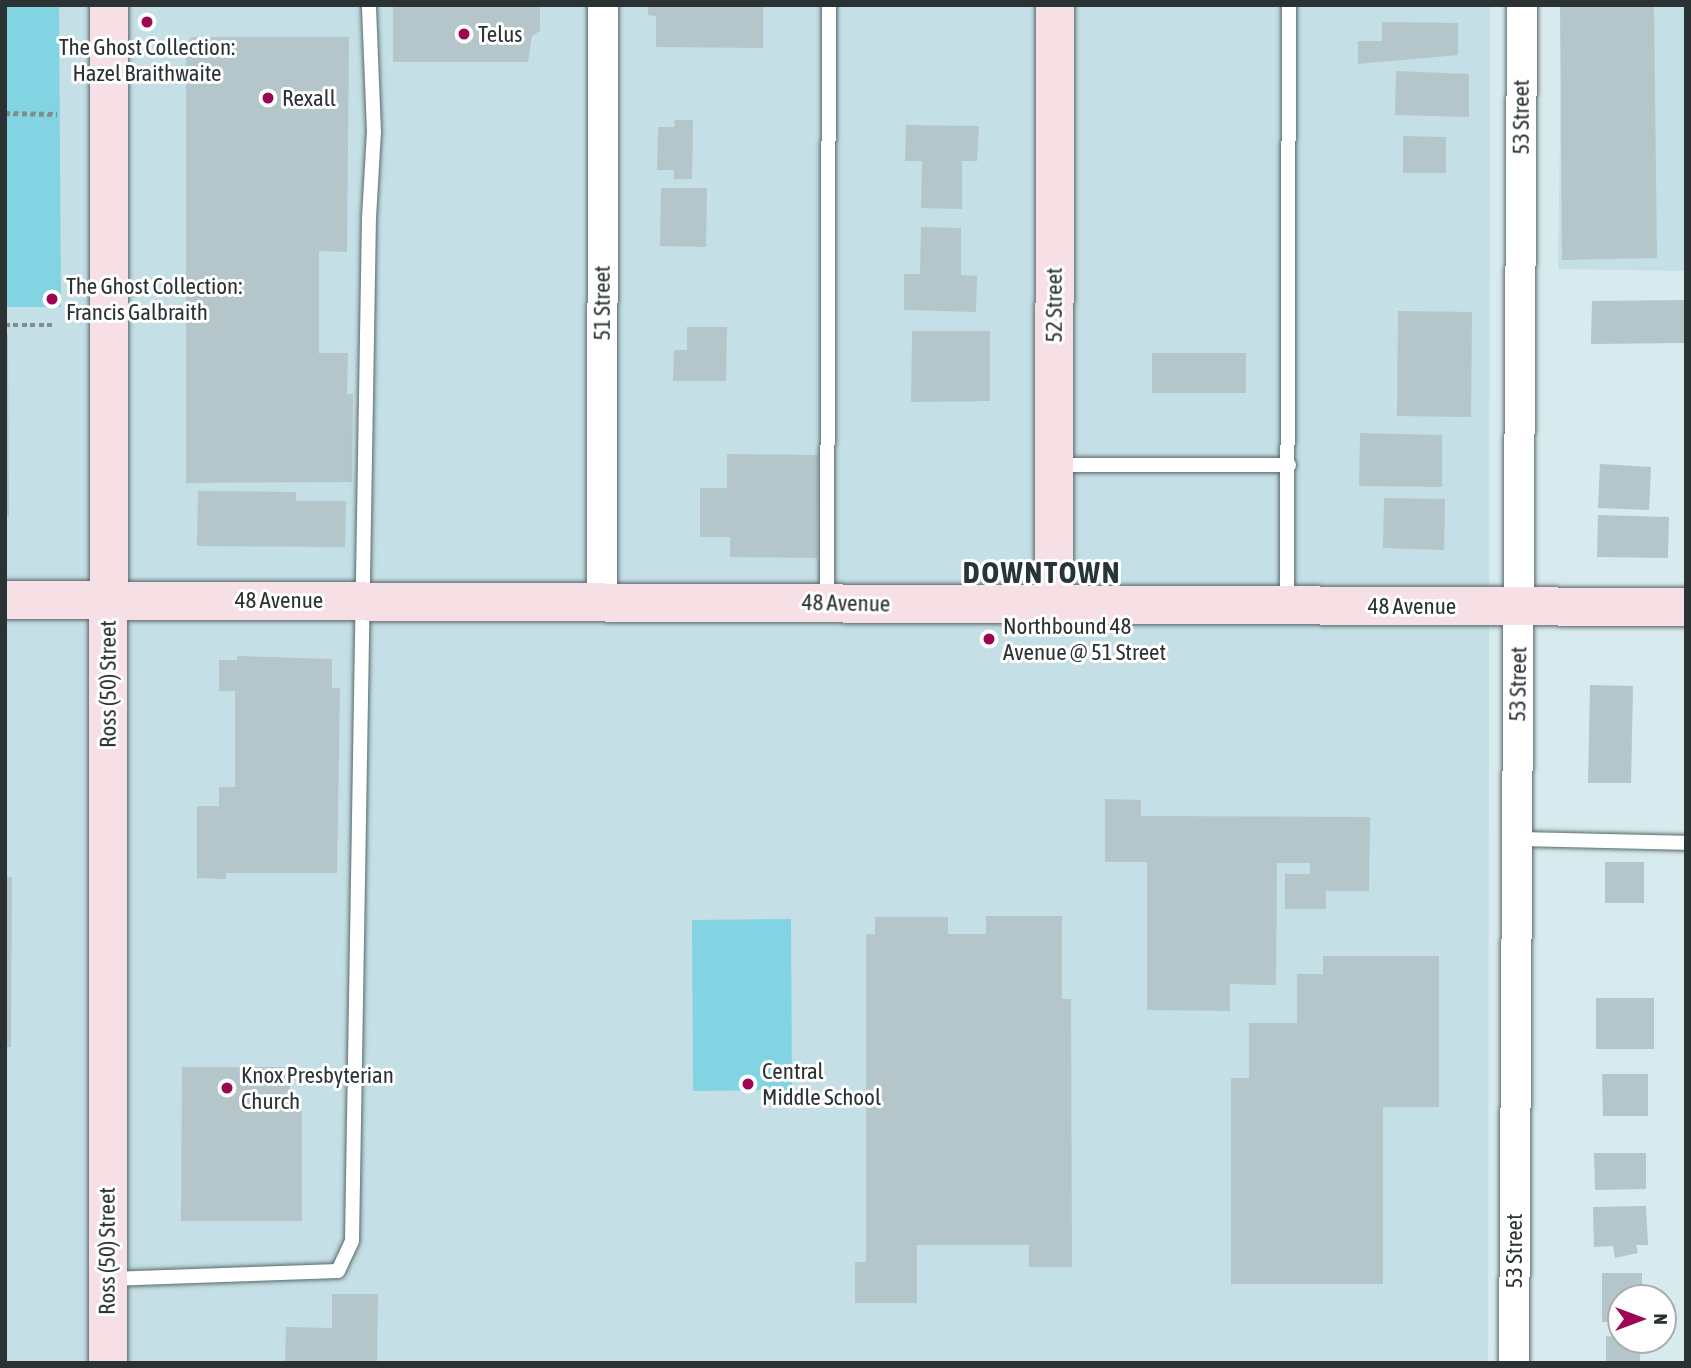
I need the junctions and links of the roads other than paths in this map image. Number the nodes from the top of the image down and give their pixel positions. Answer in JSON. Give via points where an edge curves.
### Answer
{"nodes":[{"id":1,"x":109,"y":5,"type":"edge"},
{"id":2,"x":369,"y":5,"type":"edge"},
{"id":3,"x":603,"y":5,"type":"edge"},
{"id":4,"x":829,"y":5,"type":"edge"},
{"id":5,"x":1055,"y":5,"type":"edge"},
{"id":6,"x":1289,"y":5,"type":"edge"},
{"id":7,"x":1522,"y":5,"type":"edge"},
{"id":8,"x":1054,"y":465,"type":"junction"},
{"id":9,"x":1289,"y":465,"type":"junction"},
{"id":10,"x":5,"y":600,"type":"edge"},
{"id":11,"x":108,"y":600,"type":"junction"},
{"id":12,"x":364,"y":600,"type":"junction"},
{"id":13,"x":602,"y":601,"type":"junction"},
{"id":14,"x":827,"y":603,"type":"junction"},
{"id":15,"x":1520,"y":605,"type":"junction"},
{"id":16,"x":1054,"y":606,"type":"junction"},
{"id":17,"x":1287,"y":606,"type":"junction"},
{"id":18,"x":1686,"y":607,"type":"edge"},
{"id":19,"x":1516,"y":839,"type":"junction"},
{"id":20,"x":1686,"y":843,"type":"edge"},
{"id":21,"x":107,"y":1279,"type":"junction"},
{"id":22,"x":108,"y":1363,"type":"edge"},
{"id":23,"x":1514,"y":1363,"type":"edge"}],
"edges":[{"from":1,"to":11,"type":"street","name":"Ross (50) Street"},
{"from":2,"to":12,"type":"lane","via":[[374,132]]},
{"from":3,"to":13,"type":"street","name":"51 Street"},
{"from":4,"to":14,"type":"lane"},
{"from":5,"to":8,"type":"street","name":"52 Street"},
{"from":6,"to":9,"type":"lane"},
{"from":7,"to":15,"type":"street","name":"53 Street"},
{"from":8,"to":9,"type":"lane"},
{"from":8,"to":16,"type":"street","name":"52 Street"},
{"from":9,"to":17,"type":"lane"},
{"from":10,"to":11,"type":"street","name":"48 Avenue"},
{"from":11,"to":12,"type":"street","name":"48 Avenue"},
{"from":11,"to":21,"type":"street","name":"Ross (50) Street"},
{"from":12,"to":13,"type":"street","name":"48 Avenue"},
{"from":12,"to":21,"type":"lane","via":[[352,1241],[338,1271]]},
{"from":13,"to":14,"type":"street","name":"48 Avenue"},
{"from":14,"to":16,"type":"street","name":"48 Avenue"},
{"from":15,"to":17,"type":"street","name":"48 Avenue"},
{"from":15,"to":18,"type":"street","name":"48 Avenue"},
{"from":15,"to":19,"type":"street","name":"53 Street"},
{"from":16,"to":17,"type":"street","name":"48 Avenue"},
{"from":19,"to":20,"type":"lane"},
{"from":19,"to":23,"type":"street","name":"53 Street"},
{"from":21,"to":22,"type":"street","name":"Ross (50) Street"}]}
